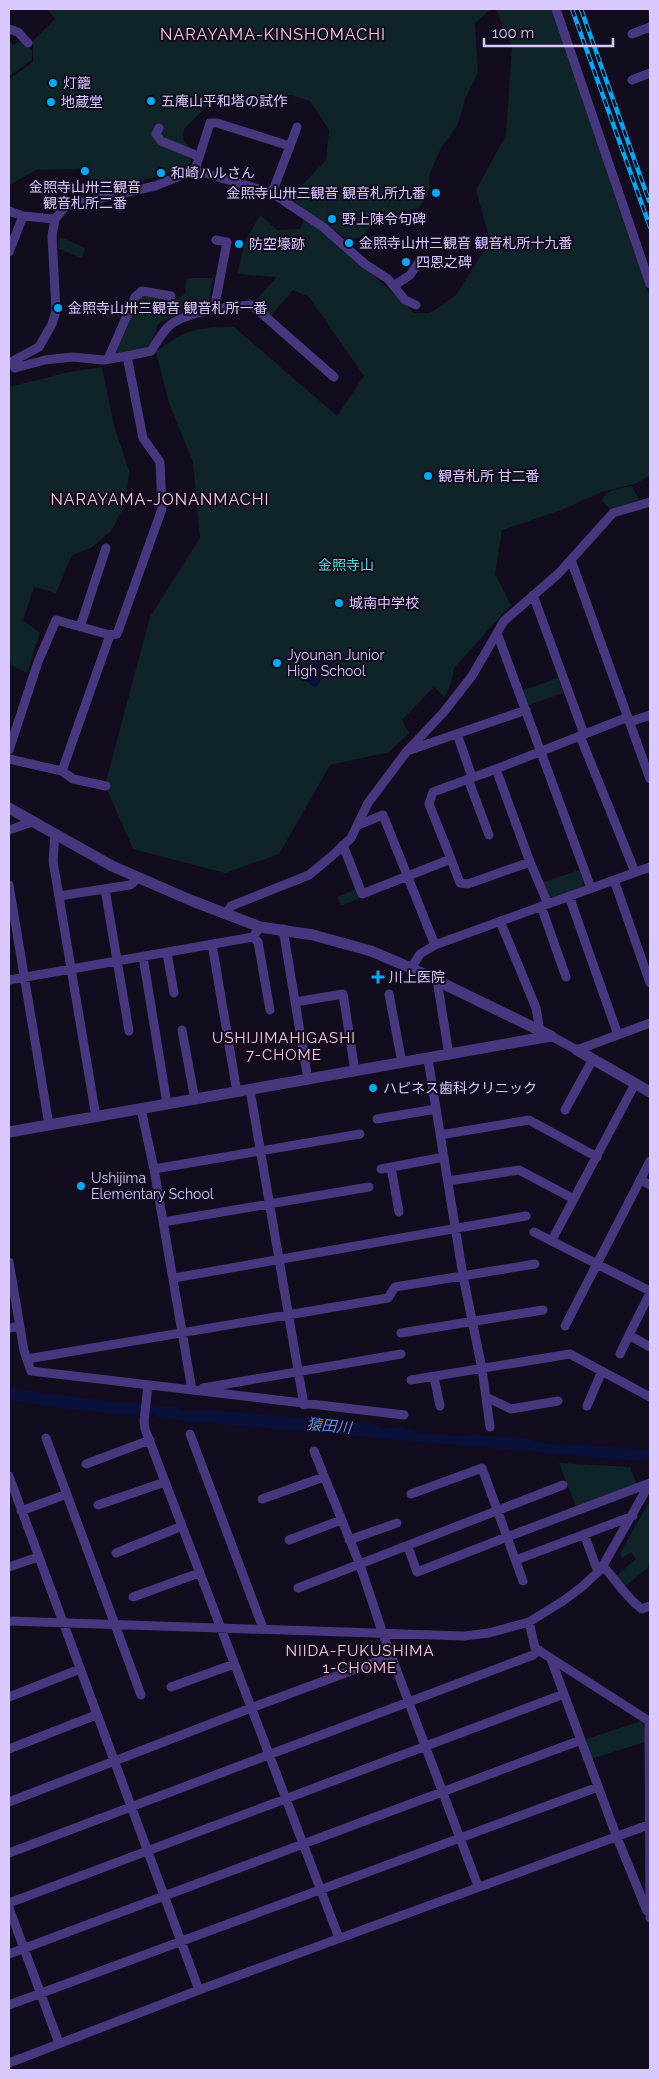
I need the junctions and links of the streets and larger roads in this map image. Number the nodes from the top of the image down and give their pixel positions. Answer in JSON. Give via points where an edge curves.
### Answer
{"nodes":[{"id":1,"x":556,"y":9,"type":"edge"},
{"id":2,"x":650,"y":27,"type":"edge"},
{"id":3,"x":9,"y":29,"type":"edge"},
{"id":4,"x":632,"y":34,"type":"dead end"},
{"id":5,"x":28,"y":43,"type":"dead end"},
{"id":6,"x":650,"y":74,"type":"edge"},
{"id":7,"x":632,"y":80,"type":"dead end"},
{"id":8,"x":297,"y":127,"type":"dead end"},
{"id":9,"x":159,"y":128,"type":"dead end"},
{"id":10,"x":290,"y":146,"type":"junction"},
{"id":11,"x":198,"y":156,"type":"junction"},
{"id":12,"x":195,"y":170,"type":"junction"},
{"id":13,"x":272,"y":192,"type":"junction"},
{"id":14,"x":9,"y":211,"type":"edge"},
{"id":15,"x":23,"y":216,"type":"junction"},
{"id":16,"x":55,"y":219,"type":"junction"},
{"id":17,"x":216,"y":240,"type":"dead end"},
{"id":18,"x":9,"y":252,"type":"edge"},
{"id":19,"x":439,"y":264,"type":"dead end"},
{"id":20,"x":650,"y":284,"type":"edge"},
{"id":21,"x":395,"y":285,"type":"junction"},
{"id":22,"x":171,"y":296,"type":"dead end"},
{"id":23,"x":416,"y":305,"type":"dead end"},
{"id":24,"x":214,"y":310,"type":"junction"},
{"id":25,"x":127,"y":356,"type":"junction"},
{"id":26,"x":108,"y":359,"type":"junction"},
{"id":27,"x":9,"y":362,"type":"edge"},
{"id":28,"x":334,"y":377,"type":"dead end"},
{"id":29,"x":650,"y":502,"type":"edge"},
{"id":30,"x":106,"y":548,"type":"dead end"},
{"id":31,"x":571,"y":560,"type":"junction"},
{"id":32,"x":533,"y":595,"type":"junction"},
{"id":33,"x":80,"y":626,"type":"junction"},
{"id":34,"x":497,"y":633,"type":"junction"},
{"id":35,"x":110,"y":635,"type":"junction"},
{"id":36,"x":526,"y":710,"type":"junction"},
{"id":37,"x":650,"y":714,"type":"edge"},
{"id":38,"x":629,"y":719,"type":"junction"},
{"id":39,"x":457,"y":734,"type":"junction"},
{"id":40,"x":582,"y":735,"type":"junction"},
{"id":41,"x":9,"y":750,"type":"edge"},
{"id":42,"x":407,"y":751,"type":"junction"},
{"id":43,"x":540,"y":751,"type":"junction"},
{"id":44,"x":9,"y":760,"type":"edge"},
{"id":45,"x":496,"y":769,"type":"junction"},
{"id":46,"x":62,"y":771,"type":"junction"},
{"id":47,"x":470,"y":778,"type":"junction"},
{"id":48,"x":650,"y":779,"type":"edge"},
{"id":49,"x":106,"y":786,"type":"dead end"},
{"id":50,"x":9,"y":808,"type":"edge"},
{"id":51,"x":32,"y":822,"type":"junction"},
{"id":52,"x":358,"y":825,"type":"junction"},
{"id":53,"x":9,"y":830,"type":"edge"},
{"id":54,"x":54,"y":834,"type":"junction"},
{"id":55,"x":489,"y":835,"type":"dead end"},
{"id":56,"x":344,"y":845,"type":"junction"},
{"id":57,"x":451,"y":860,"type":"junction"},
{"id":58,"x":530,"y":862,"type":"junction"},
{"id":59,"x":650,"y":867,"type":"edge"},
{"id":60,"x":635,"y":872,"type":"junction"},
{"id":61,"x":139,"y":878,"type":"junction"},
{"id":62,"x":407,"y":878,"type":"junction"},
{"id":63,"x":614,"y":880,"type":"junction"},
{"id":64,"x":9,"y":885,"type":"edge"},
{"id":65,"x":590,"y":888,"type":"junction"},
{"id":66,"x":105,"y":889,"type":"junction"},
{"id":67,"x":59,"y":896,"type":"junction"},
{"id":68,"x":569,"y":896,"type":"junction"},
{"id":69,"x":544,"y":905,"type":"junction"},
{"id":70,"x":226,"y":916,"type":"junction"},
{"id":71,"x":500,"y":921,"type":"junction"},
{"id":72,"x":260,"y":927,"type":"junction"},
{"id":73,"x":283,"y":930,"type":"junction"},
{"id":74,"x":253,"y":937,"type":"junction"},
{"id":75,"x":212,"y":944,"type":"junction"},
{"id":76,"x":435,"y":945,"type":"junction"},
{"id":77,"x":167,"y":953,"type":"junction"},
{"id":78,"x":143,"y":957,"type":"junction"},
{"id":79,"x":118,"y":962,"type":"junction"},
{"id":80,"x":411,"y":968,"type":"junction"},
{"id":81,"x":71,"y":970,"type":"junction"},
{"id":82,"x":24,"y":977,"type":"junction"},
{"id":83,"x":566,"y":977,"type":"dead end"},
{"id":84,"x":9,"y":980,"type":"edge"},
{"id":85,"x":437,"y":980,"type":"junction"},
{"id":86,"x":650,"y":983,"type":"edge"},
{"id":87,"x":174,"y":993,"type":"dead end"},
{"id":88,"x":389,"y":994,"type":"dead end"},
{"id":89,"x":295,"y":1002,"type":"junction"},
{"id":90,"x":270,"y":1010,"type":"dead end"},
{"id":91,"x":650,"y":1023,"type":"edge"},
{"id":92,"x":182,"y":1030,"type":"dead end"},
{"id":93,"x":129,"y":1031,"type":"dead end"},
{"id":94,"x":540,"y":1031,"type":"junction"},
{"id":95,"x":618,"y":1035,"type":"junction"},
{"id":96,"x":551,"y":1036,"type":"junction"},
{"id":97,"x":576,"y":1050,"type":"junction"},
{"id":98,"x":449,"y":1055,"type":"junction"},
{"id":99,"x":428,"y":1059,"type":"junction"},
{"id":100,"x":593,"y":1060,"type":"junction"},
{"id":101,"x":402,"y":1063,"type":"junction"},
{"id":102,"x":355,"y":1072,"type":"junction"},
{"id":103,"x":308,"y":1080,"type":"junction"},
{"id":104,"x":636,"y":1084,"type":"junction"},
{"id":105,"x":250,"y":1090,"type":"junction"},
{"id":106,"x":237,"y":1092,"type":"junction"},
{"id":107,"x":650,"y":1092,"type":"edge"},
{"id":108,"x":195,"y":1100,"type":"junction"},
{"id":109,"x":167,"y":1104,"type":"junction"},
{"id":110,"x":141,"y":1109,"type":"junction"},
{"id":111,"x":436,"y":1110,"type":"junction"},
{"id":112,"x":565,"y":1110,"type":"dead end"},
{"id":113,"x":96,"y":1117,"type":"junction"},
{"id":114,"x":377,"y":1120,"type":"dead end"},
{"id":115,"x":49,"y":1125,"type":"junction"},
{"id":116,"x":9,"y":1132,"type":"edge"},
{"id":117,"x":360,"y":1134,"type":"dead end"},
{"id":118,"x":440,"y":1135,"type":"junction"},
{"id":119,"x":261,"y":1151,"type":"junction"},
{"id":120,"x":444,"y":1158,"type":"junction"},
{"id":121,"x":597,"y":1158,"type":"junction"},
{"id":122,"x":650,"y":1161,"type":"edge"},
{"id":123,"x":391,"y":1167,"type":"junction"},
{"id":124,"x":154,"y":1169,"type":"junction"},
{"id":125,"x":380,"y":1169,"type":"dead end"},
{"id":126,"x":641,"y":1180,"type":"junction"},
{"id":127,"x":448,"y":1181,"type":"junction"},
{"id":128,"x":650,"y":1185,"type":"edge"},
{"id":129,"x":369,"y":1188,"type":"dead end"},
{"id":130,"x":574,"y":1199,"type":"junction"},
{"id":131,"x":269,"y":1204,"type":"junction"},
{"id":132,"x":399,"y":1212,"type":"dead end"},
{"id":133,"x":526,"y":1216,"type":"dead end"},
{"id":134,"x":163,"y":1222,"type":"junction"},
{"id":135,"x":455,"y":1227,"type":"junction"},
{"id":136,"x":534,"y":1232,"type":"dead end"},
{"id":137,"x":552,"y":1240,"type":"junction"},
{"id":138,"x":279,"y":1258,"type":"junction"},
{"id":139,"x":9,"y":1262,"type":"edge"},
{"id":140,"x":598,"y":1263,"type":"junction"},
{"id":141,"x":535,"y":1264,"type":"dead end"},
{"id":142,"x":463,"y":1276,"type":"junction"},
{"id":143,"x":10,"y":1278,"type":"edge"},
{"id":144,"x":174,"y":1278,"type":"junction"},
{"id":145,"x":650,"y":1292,"type":"edge"},
{"id":146,"x":543,"y":1310,"type":"dead end"},
{"id":147,"x":288,"y":1314,"type":"junction"},
{"id":148,"x":473,"y":1322,"type":"junction"},
{"id":149,"x":20,"y":1326,"type":"junction"},
{"id":150,"x":565,"y":1326,"type":"dead end"},
{"id":151,"x":9,"y":1328,"type":"edge"},
{"id":152,"x":401,"y":1333,"type":"dead end"},
{"id":153,"x":183,"y":1334,"type":"junction"},
{"id":154,"x":629,"y":1336,"type":"junction"},
{"id":155,"x":650,"y":1347,"type":"edge"},
{"id":156,"x":401,"y":1354,"type":"dead end"},
{"id":157,"x":620,"y":1354,"type":"dead end"},
{"id":158,"x":26,"y":1359,"type":"junction"},
{"id":159,"x":482,"y":1369,"type":"junction"},
{"id":160,"x":299,"y":1371,"type":"junction"},
{"id":161,"x":602,"y":1371,"type":"junction"},
{"id":162,"x":434,"y":1377,"type":"junction"},
{"id":163,"x":411,"y":1380,"type":"dead end"},
{"id":164,"x":148,"y":1385,"type":"junction"},
{"id":165,"x":192,"y":1390,"type":"junction"},
{"id":166,"x":486,"y":1397,"type":"junction"},
{"id":167,"x":650,"y":1397,"type":"edge"},
{"id":168,"x":558,"y":1401,"type":"dead end"},
{"id":169,"x":304,"y":1405,"type":"junction"},
{"id":170,"x":440,"y":1406,"type":"dead end"},
{"id":171,"x":587,"y":1406,"type":"dead end"},
{"id":172,"x":404,"y":1415,"type":"dead end"},
{"id":173,"x":490,"y":1427,"type":"dead end"},
{"id":174,"x":190,"y":1434,"type":"dead end"},
{"id":175,"x":46,"y":1438,"type":"dead end"},
{"id":176,"x":150,"y":1440,"type":"junction"},
{"id":177,"x":314,"y":1451,"type":"dead end"},
{"id":178,"x":86,"y":1464,"type":"dead end"},
{"id":179,"x":9,"y":1476,"type":"edge"},
{"id":180,"x":324,"y":1477,"type":"junction"},
{"id":181,"x":166,"y":1482,"type":"junction"},
{"id":182,"x":563,"y":1486,"type":"dead end"},
{"id":183,"x":67,"y":1494,"type":"junction"},
{"id":184,"x":411,"y":1494,"type":"dead end"},
{"id":185,"x":262,"y":1500,"type":"dead end"},
{"id":186,"x":647,"y":1500,"type":"edge"},
{"id":187,"x":98,"y":1506,"type":"dead end"},
{"id":188,"x":21,"y":1511,"type":"junction"},
{"id":189,"x":498,"y":1512,"type":"junction"},
{"id":190,"x":633,"y":1516,"type":"junction"},
{"id":191,"x":341,"y":1520,"type":"junction"},
{"id":192,"x":397,"y":1523,"type":"dead end"},
{"id":193,"x":182,"y":1526,"type":"junction"},
{"id":194,"x":584,"y":1534,"type":"junction"},
{"id":195,"x":507,"y":1537,"type":"junction"},
{"id":196,"x":289,"y":1540,"type":"dead end"},
{"id":197,"x":349,"y":1540,"type":"junction"},
{"id":198,"x":408,"y":1547,"type":"junction"},
{"id":199,"x":116,"y":1553,"type":"dead end"},
{"id":200,"x":38,"y":1557,"type":"junction"},
{"id":201,"x":516,"y":1560,"type":"junction"},
{"id":202,"x":360,"y":1565,"type":"junction"},
{"id":203,"x":9,"y":1567,"type":"edge"},
{"id":204,"x":600,"y":1569,"type":"junction"},
{"id":205,"x":199,"y":1573,"type":"junction"},
{"id":206,"x":523,"y":1581,"type":"dead end"},
{"id":207,"x":298,"y":1588,"type":"dead end"},
{"id":208,"x":133,"y":1597,"type":"dead end"},
{"id":209,"x":650,"y":1606,"type":"edge"},
{"id":210,"x":9,"y":1621,"type":"edge"},
{"id":211,"x":529,"y":1622,"type":"junction"},
{"id":212,"x":63,"y":1624,"type":"junction"},
{"id":213,"x":115,"y":1625,"type":"junction"},
{"id":214,"x":220,"y":1627,"type":"junction"},
{"id":215,"x":263,"y":1628,"type":"junction"},
{"id":216,"x":383,"y":1634,"type":"junction"},
{"id":217,"x":538,"y":1650,"type":"junction"},
{"id":218,"x":391,"y":1656,"type":"junction"},
{"id":219,"x":551,"y":1659,"type":"junction"},
{"id":220,"x":234,"y":1664,"type":"junction"},
{"id":221,"x":80,"y":1669,"type":"junction"},
{"id":222,"x":170,"y":1687,"type":"dead end"},
{"id":223,"x":564,"y":1694,"type":"junction"},
{"id":224,"x":141,"y":1695,"type":"dead end"},
{"id":225,"x":9,"y":1697,"type":"edge"},
{"id":226,"x":408,"y":1702,"type":"junction"},
{"id":227,"x":251,"y":1708,"type":"junction"},
{"id":228,"x":96,"y":1716,"type":"junction"},
{"id":229,"x":650,"y":1720,"type":"edge"},
{"id":230,"x":581,"y":1740,"type":"junction"},
{"id":231,"x":425,"y":1747,"type":"junction"},
{"id":232,"x":9,"y":1749,"type":"edge"},
{"id":233,"x":268,"y":1753,"type":"junction"},
{"id":234,"x":114,"y":1761,"type":"junction"},
{"id":235,"x":598,"y":1787,"type":"junction"},
{"id":236,"x":442,"y":1792,"type":"junction"},
{"id":237,"x":286,"y":1799,"type":"junction"},
{"id":238,"x":9,"y":1802,"type":"edge"},
{"id":239,"x":131,"y":1806,"type":"junction"},
{"id":240,"x":648,"y":1825,"type":"junction"},
{"id":241,"x":616,"y":1835,"type":"junction"},
{"id":242,"x":459,"y":1837,"type":"junction"},
{"id":243,"x":303,"y":1845,"type":"junction"},
{"id":244,"x":9,"y":1852,"type":"edge"},
{"id":245,"x":148,"y":1852,"type":"junction"},
{"id":246,"x":650,"y":1874,"type":"edge"},
{"id":247,"x":478,"y":1886,"type":"junction"},
{"id":248,"x":320,"y":1889,"type":"junction"},
{"id":249,"x":165,"y":1896,"type":"junction"},
{"id":250,"x":9,"y":1903,"type":"edge"},
{"id":251,"x":9,"y":1908,"type":"edge"},
{"id":252,"x":650,"y":1916,"type":"edge"},
{"id":253,"x":339,"y":1938,"type":"junction"},
{"id":254,"x":181,"y":1941,"type":"junction"},
{"id":255,"x":24,"y":1948,"type":"junction"},
{"id":256,"x":9,"y":1954,"type":"edge"},
{"id":257,"x":199,"y":1990,"type":"junction"},
{"id":258,"x":41,"y":1994,"type":"junction"},
{"id":259,"x":9,"y":2005,"type":"edge"},
{"id":260,"x":59,"y":2043,"type":"junction"},
{"id":261,"x":9,"y":2063,"type":"edge"}],
"edges":[{"from":1,"to":20,"type":"street"},
{"from":2,"to":4,"type":"street"},
{"from":3,"to":5,"type":"street","via":[[18,32]]},
{"from":6,"to":7,"type":"street"},
{"from":8,"to":10,"type":"street"},
{"from":9,"to":11,"type":"street","via":[[156,134],[162,141]]},
{"from":10,"to":11,"type":"street","via":[[210,123]]},
{"from":10,"to":13,"type":"street"},
{"from":11,"to":12,"type":"street"},
{"from":12,"to":13,"type":"street"},
{"from":12,"to":16,"type":"street","via":[[154,186],[66,206]]},
{"from":13,"to":21,"type":"street","via":[[324,227],[365,264]]},
{"from":14,"to":15,"type":"street"},
{"from":15,"to":16,"type":"street"},
{"from":15,"to":18,"type":"street"},
{"from":16,"to":27,"type":"street","via":[[52,272],[56,311],[52,324],[39,347]]},
{"from":17,"to":24,"type":"street","via":[[227,242]]},
{"from":19,"to":21,"type":"street","via":[[419,262],[410,275]]},
{"from":21,"to":23,"type":"street","via":[[400,295]]},
{"from":22,"to":26,"type":"street","via":[[142,291],[135,297]]},
{"from":24,"to":25,"type":"street","via":[[181,319],[168,327],[151,351]]},
{"from":24,"to":28,"type":"street","via":[[252,305]]},
{"from":25,"to":26,"type":"street"},
{"from":25,"to":35,"type":"street","via":[[143,438],[160,462],[162,509],[118,634]]},
{"from":26,"to":27,"type":"street","via":[[72,357],[16,368]]},
{"from":29,"to":31,"type":"street","via":[[613,513]]},
{"from":30,"to":33,"type":"street"},
{"from":31,"to":32,"type":"street"},
{"from":31,"to":38,"type":"street"},
{"from":32,"to":34,"type":"street","via":[[504,621]]},
{"from":32,"to":40,"type":"street"},
{"from":33,"to":35,"type":"street"},
{"from":33,"to":41,"type":"street","via":[[56,620],[38,662]]},
{"from":34,"to":36,"type":"street"},
{"from":34,"to":42,"type":"street","via":[[472,676]]},
{"from":35,"to":46,"type":"street"},
{"from":36,"to":39,"type":"street"},
{"from":36,"to":43,"type":"street"},
{"from":37,"to":38,"type":"street"},
{"from":38,"to":40,"type":"street"},
{"from":38,"to":48,"type":"street"},
{"from":39,"to":42,"type":"street"},
{"from":39,"to":47,"type":"street"},
{"from":40,"to":43,"type":"street"},
{"from":40,"to":60,"type":"street"},
{"from":42,"to":52,"type":"street","via":[[368,803]]},
{"from":43,"to":45,"type":"street"},
{"from":43,"to":65,"type":"street"},
{"from":44,"to":46,"type":"street"},
{"from":45,"to":47,"type":"street"},
{"from":45,"to":58,"type":"street"},
{"from":46,"to":49,"type":"street","via":[[73,779]]},
{"from":47,"to":55,"type":"street"},
{"from":47,"to":57,"type":"street","via":[[433,792],[429,804]]},
{"from":50,"to":51,"type":"street"},
{"from":51,"to":53,"type":"street"},
{"from":51,"to":54,"type":"street"},
{"from":52,"to":56,"type":"street"},
{"from":52,"to":62,"type":"street","via":[[383,815]]},
{"from":54,"to":61,"type":"street"},
{"from":54,"to":67,"type":"street","via":[[53,861]]},
{"from":56,"to":62,"type":"street","via":[[362,894]]},
{"from":56,"to":70,"type":"street","via":[[309,875],[231,906]]},
{"from":57,"to":58,"type":"street","via":[[460,883],[468,884]]},
{"from":57,"to":62,"type":"street"},
{"from":58,"to":69,"type":"street"},
{"from":59,"to":60,"type":"street"},
{"from":60,"to":63,"type":"street"},
{"from":61,"to":66,"type":"street","via":[[130,885]]},
{"from":61,"to":70,"type":"street"},
{"from":62,"to":76,"type":"street"},
{"from":63,"to":65,"type":"street"},
{"from":63,"to":86,"type":"street"},
{"from":64,"to":82,"type":"street"},
{"from":65,"to":68,"type":"street"},
{"from":66,"to":67,"type":"street"},
{"from":66,"to":79,"type":"street"},
{"from":67,"to":81,"type":"street"},
{"from":68,"to":69,"type":"street"},
{"from":68,"to":95,"type":"street"},
{"from":69,"to":71,"type":"street"},
{"from":69,"to":83,"type":"street"},
{"from":70,"to":72,"type":"street"},
{"from":71,"to":76,"type":"street"},
{"from":71,"to":94,"type":"street","via":[[536,1008]]},
{"from":72,"to":73,"type":"street"},
{"from":72,"to":74,"type":"street"},
{"from":73,"to":80,"type":"street","via":[[372,951]]},
{"from":73,"to":89,"type":"street"},
{"from":74,"to":75,"type":"street"},
{"from":74,"to":90,"type":"street","via":[[258,942]]},
{"from":75,"to":77,"type":"street"},
{"from":75,"to":106,"type":"street"},
{"from":76,"to":80,"type":"street","via":[[420,954]]},
{"from":77,"to":78,"type":"street"},
{"from":77,"to":87,"type":"street"},
{"from":78,"to":79,"type":"street"},
{"from":78,"to":109,"type":"street"},
{"from":79,"to":81,"type":"street"},
{"from":79,"to":93,"type":"street"},
{"from":80,"to":85,"type":"street"},
{"from":81,"to":82,"type":"street"},
{"from":81,"to":113,"type":"street"},
{"from":82,"to":84,"type":"street"},
{"from":82,"to":115,"type":"street"},
{"from":85,"to":94,"type":"street"},
{"from":85,"to":98,"type":"street"},
{"from":88,"to":101,"type":"street"},
{"from":89,"to":102,"type":"street","via":[[343,994]]},
{"from":89,"to":103,"type":"street"},
{"from":91,"to":95,"type":"street"},
{"from":92,"to":108,"type":"street"},
{"from":94,"to":96,"type":"street"},
{"from":95,"to":97,"type":"street"},
{"from":96,"to":97,"type":"street"},
{"from":96,"to":98,"type":"street"},
{"from":97,"to":100,"type":"street"},
{"from":98,"to":99,"type":"street"},
{"from":99,"to":101,"type":"street"},
{"from":99,"to":111,"type":"street"},
{"from":100,"to":104,"type":"street"},
{"from":100,"to":112,"type":"street"},
{"from":101,"to":102,"type":"street"},
{"from":102,"to":103,"type":"street"},
{"from":103,"to":105,"type":"street"},
{"from":104,"to":107,"type":"street"},
{"from":104,"to":121,"type":"street"},
{"from":105,"to":106,"type":"street"},
{"from":105,"to":119,"type":"street"},
{"from":106,"to":108,"type":"street"},
{"from":108,"to":109,"type":"street"},
{"from":109,"to":110,"type":"street"},
{"from":110,"to":113,"type":"street"},
{"from":110,"to":124,"type":"street"},
{"from":111,"to":114,"type":"street"},
{"from":111,"to":118,"type":"street"},
{"from":113,"to":115,"type":"street"},
{"from":115,"to":116,"type":"street"},
{"from":117,"to":119,"type":"street"},
{"from":118,"to":120,"type":"street"},
{"from":118,"to":121,"type":"street","via":[[529,1120]]},
{"from":119,"to":124,"type":"street"},
{"from":119,"to":131,"type":"street"},
{"from":120,"to":123,"type":"street"},
{"from":120,"to":127,"type":"street"},
{"from":121,"to":130,"type":"street"},
{"from":122,"to":126,"type":"street"},
{"from":123,"to":125,"type":"street"},
{"from":123,"to":132,"type":"street"},
{"from":124,"to":134,"type":"street"},
{"from":126,"to":128,"type":"street"},
{"from":126,"to":140,"type":"street"},
{"from":127,"to":130,"type":"street","via":[[519,1170]]},
{"from":127,"to":135,"type":"street"},
{"from":129,"to":131,"type":"street"},
{"from":130,"to":137,"type":"street"},
{"from":131,"to":134,"type":"street"},
{"from":131,"to":138,"type":"street"},
{"from":133,"to":135,"type":"street"},
{"from":134,"to":144,"type":"street"},
{"from":135,"to":138,"type":"street"},
{"from":135,"to":142,"type":"street"},
{"from":136,"to":137,"type":"street"},
{"from":137,"to":140,"type":"street"},
{"from":138,"to":144,"type":"street"},
{"from":138,"to":147,"type":"street"},
{"from":139,"to":143,"type":"street"},
{"from":140,"to":145,"type":"street"},
{"from":140,"to":150,"type":"street"},
{"from":141,"to":142,"type":"street"},
{"from":142,"to":147,"type":"street","via":[[395,1287],[388,1298]]},
{"from":142,"to":148,"type":"street"},
{"from":143,"to":149,"type":"street"},
{"from":144,"to":153,"type":"street"},
{"from":145,"to":154,"type":"street"},
{"from":146,"to":148,"type":"street"},
{"from":147,"to":153,"type":"street"},
{"from":147,"to":160,"type":"street"},
{"from":148,"to":152,"type":"street"},
{"from":148,"to":159,"type":"street"},
{"from":149,"to":151,"type":"street"},
{"from":149,"to":158,"type":"street"},
{"from":153,"to":158,"type":"street"},
{"from":153,"to":165,"type":"street"},
{"from":154,"to":155,"type":"street"},
{"from":154,"to":157,"type":"street"},
{"from":156,"to":160,"type":"street"},
{"from":158,"to":164,"type":"street","via":[[31,1372]]},
{"from":159,"to":161,"type":"street","via":[[570,1354]]},
{"from":159,"to":162,"type":"street"},
{"from":159,"to":166,"type":"street"},
{"from":160,"to":165,"type":"street"},
{"from":160,"to":169,"type":"street"},
{"from":161,"to":167,"type":"street"},
{"from":161,"to":171,"type":"street"},
{"from":162,"to":163,"type":"street"},
{"from":162,"to":170,"type":"street"},
{"from":164,"to":165,"type":"street"},
{"from":164,"to":176,"type":"street","via":[[144,1421]]},
{"from":165,"to":169,"type":"street"},
{"from":166,"to":168,"type":"street","via":[[511,1409]]},
{"from":166,"to":173,"type":"street"},
{"from":169,"to":172,"type":"street"},
{"from":174,"to":215,"type":"street"},
{"from":175,"to":183,"type":"street"},
{"from":176,"to":178,"type":"street"},
{"from":176,"to":181,"type":"street"},
{"from":177,"to":180,"type":"street"},
{"from":179,"to":188,"type":"street"},
{"from":180,"to":185,"type":"street"},
{"from":180,"to":191,"type":"street"},
{"from":181,"to":187,"type":"street"},
{"from":181,"to":193,"type":"street"},
{"from":182,"to":189,"type":"street"},
{"from":183,"to":188,"type":"street"},
{"from":183,"to":213,"type":"street"},
{"from":184,"to":189,"type":"street","via":[[482,1468]]},
{"from":186,"to":190,"type":"street"},
{"from":186,"to":195,"type":"street","via":[[650,1483]]},
{"from":188,"to":200,"type":"street"},
{"from":189,"to":195,"type":"street"},
{"from":189,"to":198,"type":"street"},
{"from":190,"to":194,"type":"street"},
{"from":190,"to":204,"type":"street"},
{"from":191,"to":196,"type":"street"},
{"from":191,"to":197,"type":"street"},
{"from":192,"to":197,"type":"street"},
{"from":193,"to":199,"type":"street"},
{"from":193,"to":205,"type":"street"},
{"from":194,"to":201,"type":"street"},
{"from":194,"to":204,"type":"street"},
{"from":195,"to":198,"type":"street","via":[[417,1572]]},
{"from":195,"to":201,"type":"street"},
{"from":197,"to":202,"type":"street"},
{"from":198,"to":202,"type":"street"},
{"from":200,"to":203,"type":"street"},
{"from":200,"to":212,"type":"street"},
{"from":201,"to":206,"type":"street"},
{"from":202,"to":207,"type":"street"},
{"from":202,"to":216,"type":"street"},
{"from":204,"to":209,"type":"street","via":[[621,1586],[634,1604],[642,1609]]},
{"from":204,"to":211,"type":"street","via":[[563,1602]]},
{"from":205,"to":208,"type":"street"},
{"from":205,"to":214,"type":"street"},
{"from":210,"to":212,"type":"street"},
{"from":211,"to":216,"type":"street","via":[[489,1634]]},
{"from":211,"to":217,"type":"street"},
{"from":212,"to":213,"type":"street"},
{"from":212,"to":221,"type":"street"},
{"from":213,"to":214,"type":"street"},
{"from":213,"to":224,"type":"street"},
{"from":214,"to":215,"type":"street"},
{"from":214,"to":220,"type":"street"},
{"from":215,"to":216,"type":"street"},
{"from":216,"to":218,"type":"street"},
{"from":217,"to":219,"type":"street"},
{"from":217,"to":226,"type":"street","via":[[533,1655]]},
{"from":218,"to":226,"type":"street"},
{"from":218,"to":227,"type":"street"},
{"from":219,"to":223,"type":"street"},
{"from":219,"to":229,"type":"street"},
{"from":220,"to":222,"type":"street"},
{"from":220,"to":227,"type":"street"},
{"from":221,"to":225,"type":"street"},
{"from":221,"to":228,"type":"street"},
{"from":223,"to":230,"type":"street"},
{"from":223,"to":231,"type":"street"},
{"from":226,"to":231,"type":"street"},
{"from":226,"to":233,"type":"street"},
{"from":227,"to":233,"type":"street"},
{"from":227,"to":234,"type":"street"},
{"from":228,"to":232,"type":"street"},
{"from":228,"to":234,"type":"street"},
{"from":229,"to":240,"type":"street"},
{"from":230,"to":235,"type":"street"},
{"from":230,"to":236,"type":"street"},
{"from":231,"to":236,"type":"street"},
{"from":231,"to":237,"type":"street"},
{"from":233,"to":237,"type":"street"},
{"from":233,"to":239,"type":"street"},
{"from":234,"to":238,"type":"street"},
{"from":234,"to":239,"type":"street"},
{"from":235,"to":241,"type":"street"},
{"from":235,"to":242,"type":"street"},
{"from":236,"to":242,"type":"street"},
{"from":236,"to":243,"type":"street"},
{"from":237,"to":243,"type":"street"},
{"from":237,"to":245,"type":"street"},
{"from":239,"to":244,"type":"street"},
{"from":239,"to":245,"type":"street"},
{"from":240,"to":241,"type":"street"},
{"from":240,"to":246,"type":"street"},
{"from":241,"to":247,"type":"street"},
{"from":241,"to":252,"type":"street"},
{"from":242,"to":247,"type":"street"},
{"from":242,"to":248,"type":"street"},
{"from":243,"to":248,"type":"street"},
{"from":243,"to":249,"type":"street"},
{"from":245,"to":249,"type":"street"},
{"from":245,"to":250,"type":"street"},
{"from":246,"to":252,"type":"street"},
{"from":247,"to":253,"type":"street"},
{"from":248,"to":253,"type":"street"},
{"from":248,"to":254,"type":"street"},
{"from":249,"to":254,"type":"street"},
{"from":249,"to":255,"type":"street"},
{"from":251,"to":255,"type":"street"},
{"from":253,"to":257,"type":"street"},
{"from":254,"to":257,"type":"street"},
{"from":254,"to":258,"type":"street"},
{"from":255,"to":256,"type":"street"},
{"from":255,"to":258,"type":"street"},
{"from":257,"to":260,"type":"street"},
{"from":258,"to":259,"type":"street"},
{"from":258,"to":260,"type":"street"},
{"from":260,"to":261,"type":"street"}]}
